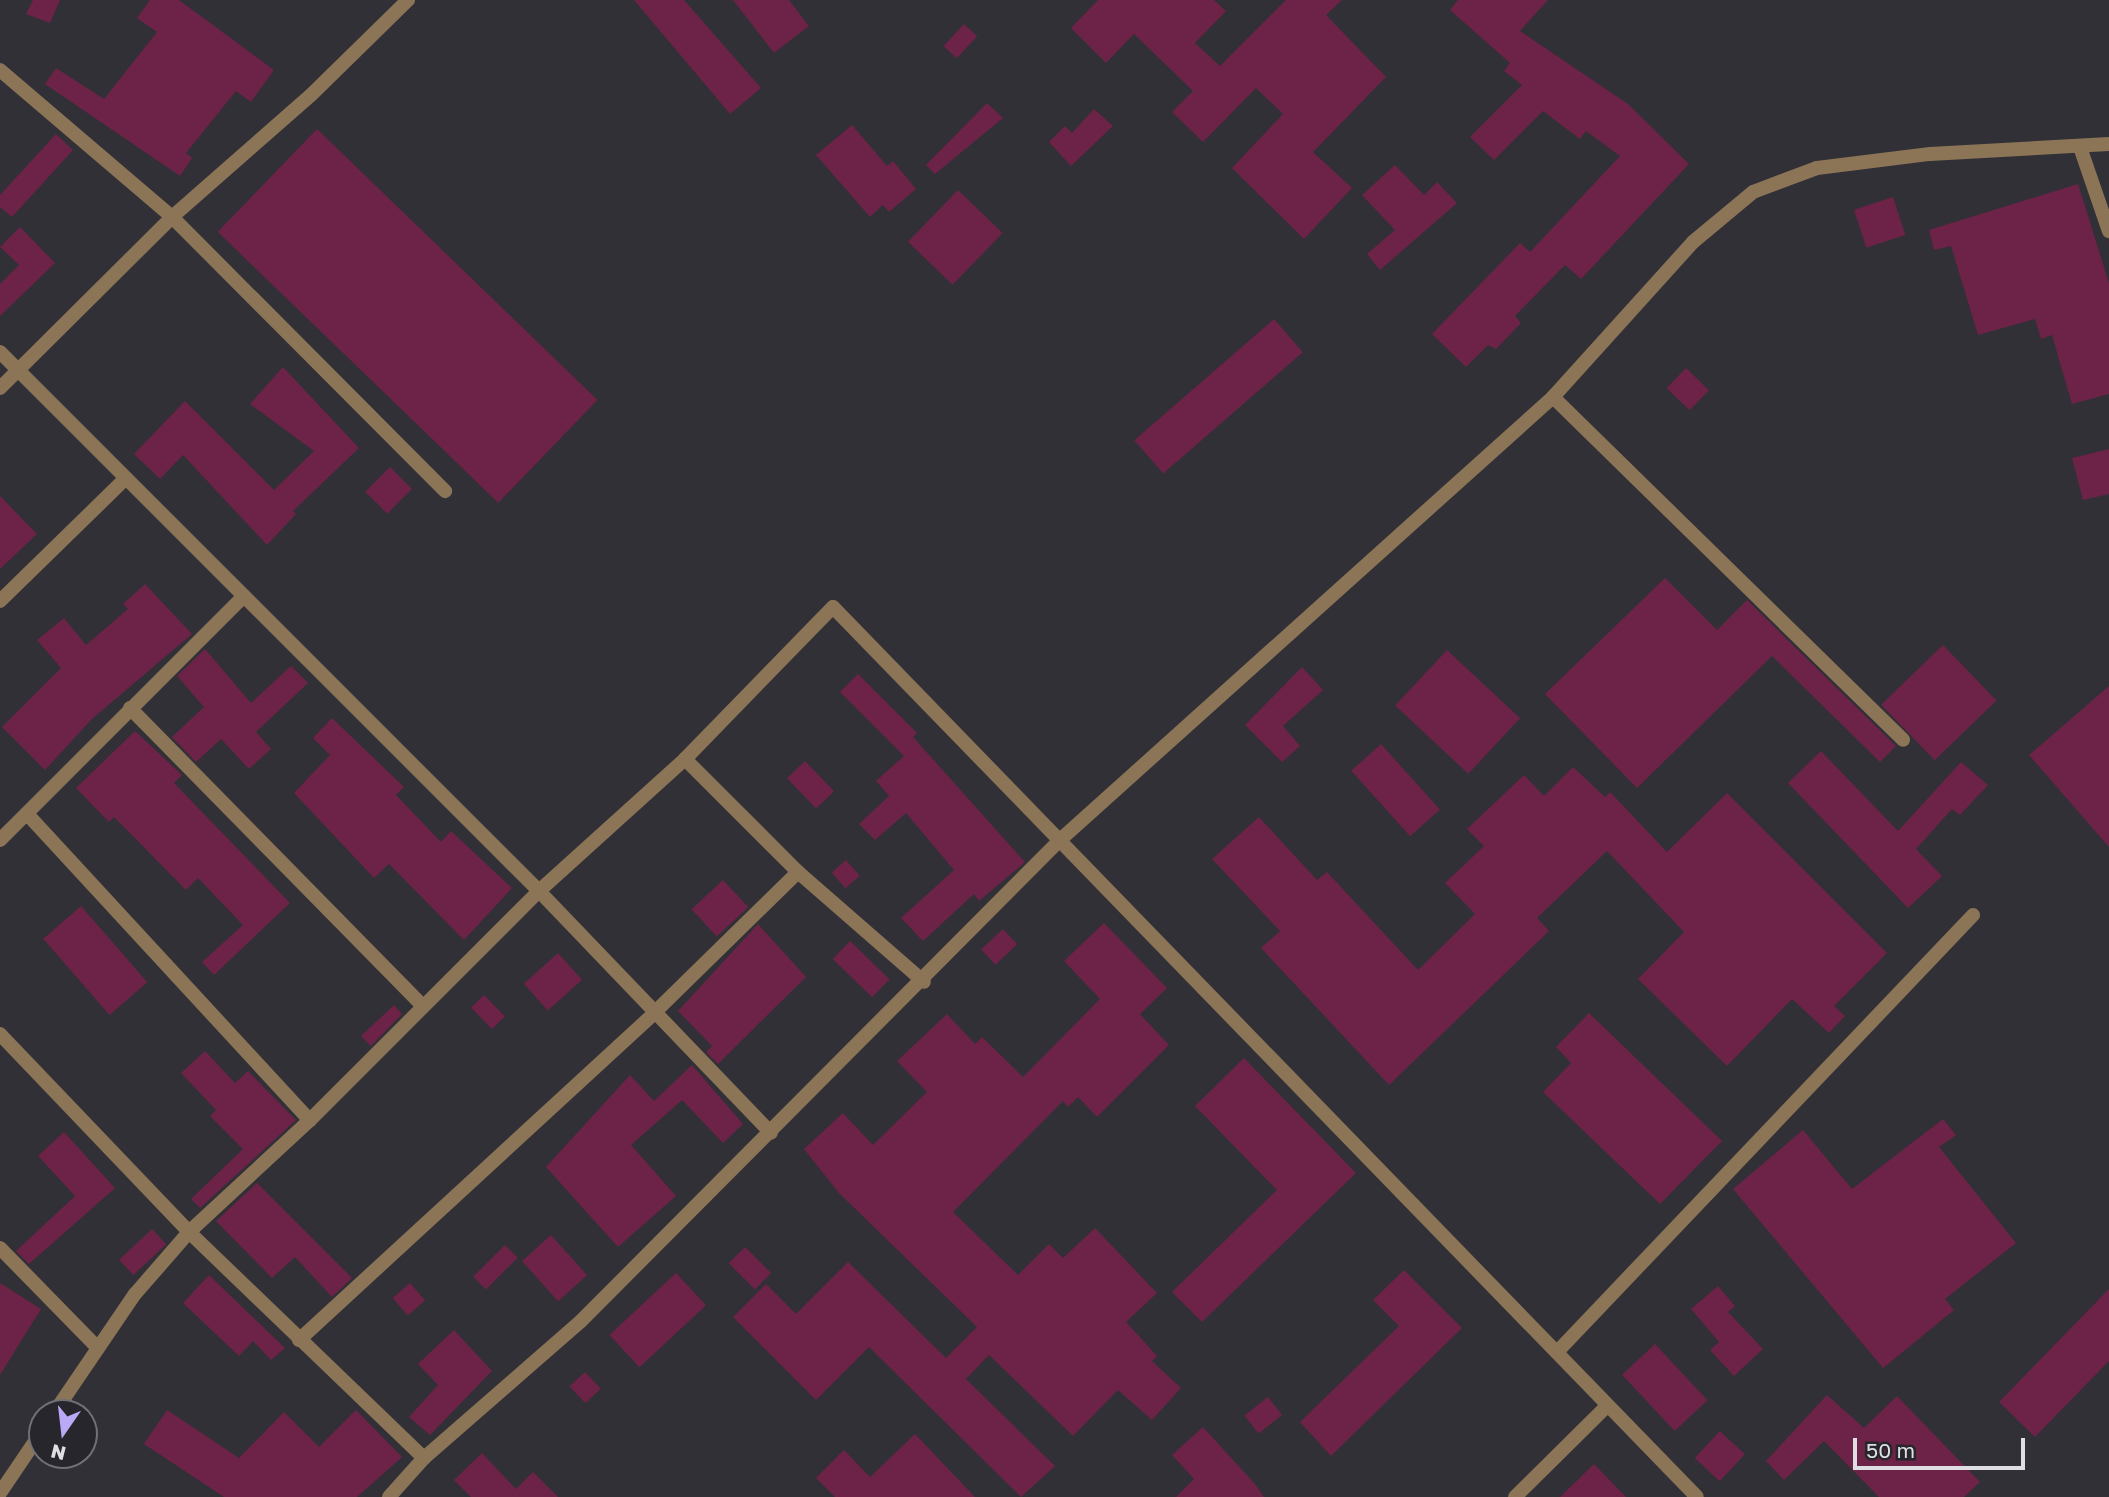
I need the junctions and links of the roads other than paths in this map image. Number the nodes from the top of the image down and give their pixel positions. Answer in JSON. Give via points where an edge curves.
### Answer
{"nodes":[{"id":1,"x":408,"y":0,"type":"edge"},
{"id":2,"x":0,"y":70,"type":"edge"},
{"id":3,"x":2109,"y":144,"type":"edge"},
{"id":4,"x":2080,"y":147,"type":"junction"},
{"id":5,"x":172,"y":217,"type":"junction"},
{"id":6,"x":2109,"y":231,"type":"edge"},
{"id":7,"x":0,"y":352,"type":"edge"},
{"id":8,"x":18,"y":370,"type":"junction"},
{"id":9,"x":0,"y":388,"type":"edge"},
{"id":10,"x":1553,"y":397,"type":"junction"},
{"id":11,"x":126,"y":478,"type":"junction"},
{"id":12,"x":445,"y":491,"type":"dead end"},
{"id":13,"x":244,"y":596,"type":"junction"},
{"id":14,"x":0,"y":601,"type":"edge"},
{"id":15,"x":130,"y":708,"type":"junction"},
{"id":16,"x":1903,"y":740,"type":"dead end"},
{"id":17,"x":685,"y":759,"type":"junction"},
{"id":18,"x":29,"y":816,"type":"junction"},
{"id":19,"x":0,"y":840,"type":"edge"},
{"id":20,"x":1060,"y":840,"type":"junction"},
{"id":21,"x":798,"y":872,"type":"junction"},
{"id":22,"x":539,"y":891,"type":"junction"},
{"id":23,"x":1973,"y":915,"type":"dead end"},
{"id":24,"x":924,"y":982,"type":"junction"},
{"id":25,"x":423,"y":1006,"type":"junction"},
{"id":26,"x":653,"y":1014,"type":"junction"},
{"id":27,"x":0,"y":1034,"type":"edge"},
{"id":28,"x":310,"y":1120,"type":"junction"},
{"id":29,"x":771,"y":1133,"type":"junction"},
{"id":30,"x":189,"y":1232,"type":"junction"},
{"id":31,"x":0,"y":1248,"type":"edge"},
{"id":32,"x":299,"y":1340,"type":"junction"},
{"id":33,"x":98,"y":1348,"type":"junction"},
{"id":34,"x":1558,"y":1351,"type":"junction"},
{"id":35,"x":63,"y":1399,"type":"edge"},
{"id":36,"x":1607,"y":1406,"type":"junction"},
{"id":37,"x":28,"y":1452,"type":"edge"},
{"id":38,"x":424,"y":1458,"type":"junction"},
{"id":39,"x":0,"y":1493,"type":"edge"},
{"id":40,"x":389,"y":1497,"type":"edge"},
{"id":41,"x":1515,"y":1497,"type":"edge"},
{"id":42,"x":1697,"y":1497,"type":"edge"}],
"edges":[{"from":1,"to":5,"type":"street","via":[[311,95]]},
{"from":2,"to":5,"type":"street"},
{"from":3,"to":4,"type":"street"},
{"from":4,"to":6,"type":"street"},
{"from":4,"to":10,"type":"street","via":[[1930,154],[1817,168],[1753,192],[1693,242]]},
{"from":5,"to":8,"type":"street"},
{"from":5,"to":12,"type":"street"},
{"from":7,"to":8,"type":"street"},
{"from":8,"to":9,"type":"street"},
{"from":8,"to":11,"type":"street"},
{"from":10,"to":16,"type":"street"},
{"from":10,"to":20,"type":"street"},
{"from":11,"to":13,"type":"street"},
{"from":11,"to":14,"type":"street"},
{"from":13,"to":15,"type":"street"},
{"from":13,"to":22,"type":"street"},
{"from":15,"to":18,"type":"street"},
{"from":15,"to":25,"type":"street"},
{"from":17,"to":20,"type":"street","via":[[833,607]]},
{"from":17,"to":21,"type":"street"},
{"from":17,"to":22,"type":"street"},
{"from":18,"to":19,"type":"street"},
{"from":18,"to":28,"type":"street"},
{"from":20,"to":24,"type":"street"},
{"from":20,"to":34,"type":"street"},
{"from":21,"to":24,"type":"street"},
{"from":21,"to":26,"type":"street"},
{"from":22,"to":25,"type":"street"},
{"from":22,"to":26,"type":"street"},
{"from":23,"to":34,"type":"street"},
{"from":24,"to":29,"type":"street"},
{"from":25,"to":28,"type":"street"},
{"from":26,"to":29,"type":"street"},
{"from":26,"to":32,"type":"street"},
{"from":27,"to":30,"type":"street"},
{"from":28,"to":30,"type":"street"},
{"from":29,"to":38,"type":"street","via":[[581,1321]]},
{"from":30,"to":32,"type":"street"},
{"from":30,"to":33,"type":"street","via":[[135,1294]]},
{"from":31,"to":33,"type":"street"},
{"from":32,"to":38,"type":"street"},
{"from":33,"to":35,"type":"street"},
{"from":34,"to":36,"type":"street"},
{"from":36,"to":41,"type":"street"},
{"from":36,"to":42,"type":"street"},
{"from":37,"to":39,"type":"street"},
{"from":38,"to":40,"type":"street"}]}
